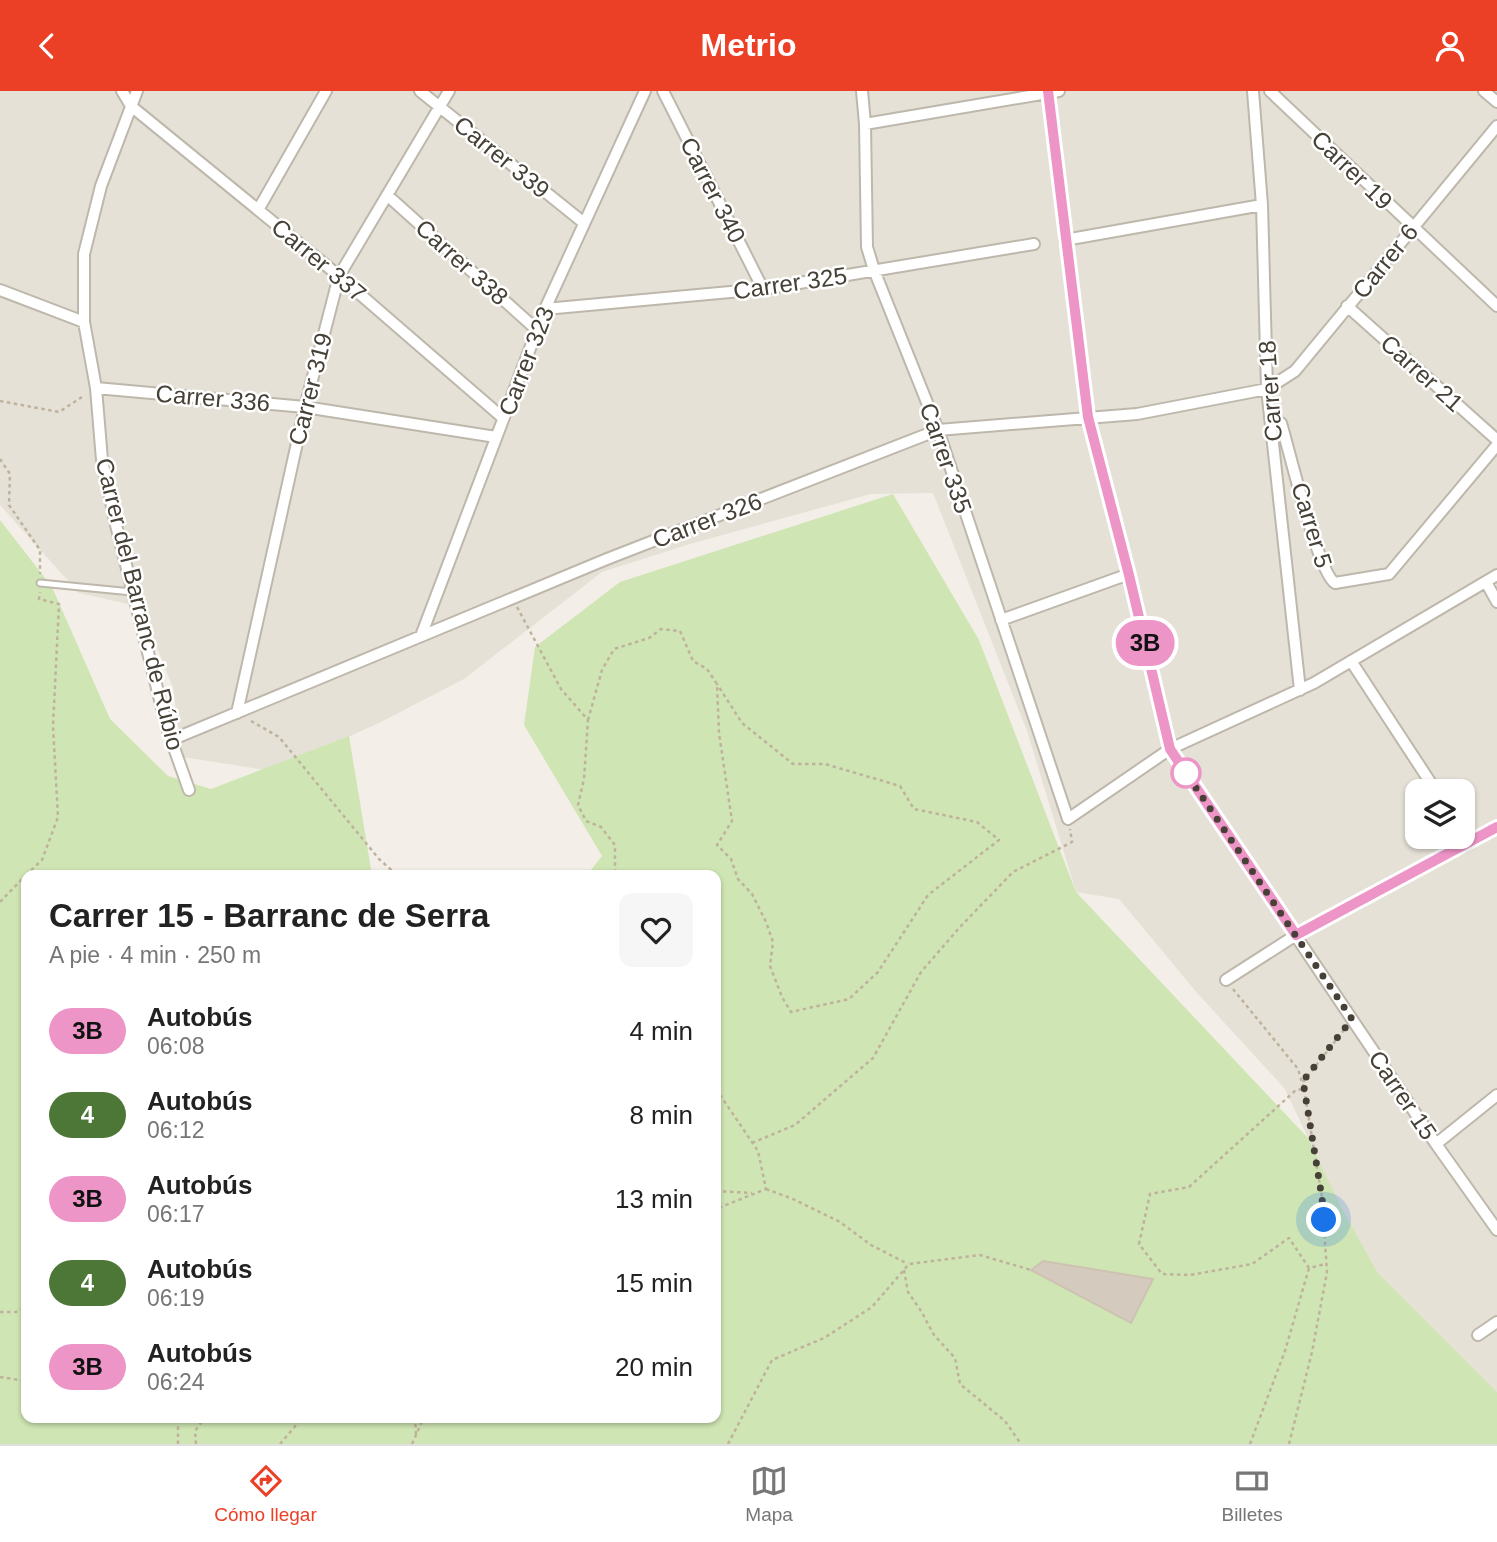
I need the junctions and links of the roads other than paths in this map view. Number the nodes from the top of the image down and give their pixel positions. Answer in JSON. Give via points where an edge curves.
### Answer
{"nodes":[{"id":1,"x":122,"y":91,"type":"edge"},
{"id":2,"x":138,"y":91,"type":"edge"},
{"id":3,"x":326,"y":91,"type":"edge"},
{"id":4,"x":419,"y":91,"type":"edge"},
{"id":5,"x":449,"y":91,"type":"edge"},
{"id":6,"x":645,"y":91,"type":"edge"},
{"id":7,"x":663,"y":91,"type":"edge"},
{"id":8,"x":862,"y":91,"type":"edge"},
{"id":9,"x":1051,"y":91,"type":"edge"},
{"id":10,"x":1253,"y":91,"type":"edge"},
{"id":11,"x":1270,"y":91,"type":"edge"},
{"id":12,"x":1485,"y":91,"type":"edge"},
{"id":13,"x":1497,"y":102,"type":"edge"},
{"id":14,"x":131,"y":106,"type":"junction"},
{"id":15,"x":439,"y":106,"type":"junction"},
{"id":16,"x":865,"y":124,"type":"junction"},
{"id":17,"x":1497,"y":126,"type":"edge"},
{"id":18,"x":387,"y":195,"type":"junction"},
{"id":19,"x":1262,"y":205,"type":"junction"},
{"id":20,"x":258,"y":210,"type":"junction"},
{"id":21,"x":584,"y":223,"type":"junction"},
{"id":22,"x":1412,"y":227,"type":"junction"},
{"id":23,"x":1065,"y":240,"type":"junction"},
{"id":24,"x":1034,"y":244,"type":"dead end"},
{"id":25,"x":874,"y":270,"type":"junction"},
{"id":26,"x":339,"y":276,"type":"junction"},
{"id":27,"x":763,"y":289,"type":"junction"},
{"id":28,"x":0,"y":290,"type":"edge"},
{"id":29,"x":1348,"y":306,"type":"junction"},
{"id":30,"x":1497,"y":306,"type":"edge"},
{"id":31,"x":545,"y":309,"type":"junction"},
{"id":32,"x":84,"y":323,"type":"junction"},
{"id":33,"x":537,"y":330,"type":"junction"},
{"id":34,"x":96,"y":388,"type":"junction"},
{"id":35,"x":1267,"y":389,"type":"junction"},
{"id":36,"x":305,"y":407,"type":"junction"},
{"id":37,"x":1088,"y":417,"type":"junction"},
{"id":38,"x":503,"y":418,"type":"junction"},
{"id":39,"x":1270,"y":418,"type":"junction"},
{"id":40,"x":938,"y":431,"type":"junction"},
{"id":41,"x":496,"y":437,"type":"junction"},
{"id":42,"x":1497,"y":440,"type":"edge"},
{"id":43,"x":1497,"y":445,"type":"edge"},
{"id":44,"x":1129,"y":575,"type":"junction"},
{"id":45,"x":1497,"y":575,"type":"edge"},
{"id":46,"x":1486,"y":582,"type":"junction"},
{"id":47,"x":40,"y":583,"type":"road end"},
{"id":48,"x":132,"y":592,"type":"junction"},
{"id":49,"x":1497,"y":602,"type":"edge"},
{"id":50,"x":1002,"y":620,"type":"junction"},
{"id":51,"x":421,"y":636,"type":"junction"},
{"id":52,"x":1351,"y":661,"type":"junction"},
{"id":53,"x":1300,"y":689,"type":"junction"},
{"id":54,"x":237,"y":713,"type":"junction"},
{"id":55,"x":171,"y":740,"type":"junction"},
{"id":56,"x":1170,"y":749,"type":"junction"},
{"id":57,"x":1428,"y":779,"type":"edge"},
{"id":58,"x":189,"y":790,"type":"dead end"},
{"id":59,"x":1497,"y":827,"type":"edge"},
{"id":60,"x":1475,"y":834,"type":"edge"},
{"id":61,"x":1445,"y":849,"type":"edge"},
{"id":62,"x":1296,"y":935,"type":"junction"},
{"id":63,"x":1226,"y":980,"type":"road end"},
{"id":64,"x":1497,"y":1095,"type":"edge"},
{"id":65,"x":1436,"y":1144,"type":"junction"},
{"id":66,"x":1497,"y":1230,"type":"edge"},
{"id":67,"x":1497,"y":1322,"type":"edge"},
{"id":68,"x":1478,"y":1335,"type":"dead end"}],
"edges":[{"from":1,"to":14,"type":"street","name":"Carrer 337"},
{"from":2,"to":14,"type":"street","name":"Carrer del Barranc de Rúbio"},
{"from":3,"to":20,"type":"street"},
{"from":4,"to":15,"type":"street","name":"Carrer 339"},
{"from":5,"to":15,"type":"street","name":"Carrer 319"},
{"from":6,"to":21,"type":"street","name":"Carrer 323"},
{"from":7,"to":27,"type":"street","name":"Carrer 340"},
{"from":8,"to":16,"type":"street","name":"Carrer 335"},
{"from":9,"to":16,"type":"street"},
{"from":9,"to":23,"type":"street","name":"Carrer 15"},
{"from":10,"to":19,"type":"street","name":"Carrer 18"},
{"from":11,"to":22,"type":"street","name":"Carrer 19"},
{"from":12,"to":13,"type":"street"},
{"from":14,"to":20,"type":"street","name":"Carrer 337"},
{"from":14,"to":32,"type":"street","name":"Carrer del Barranc de Rúbio","via":[[101,186],[84,254]]},
{"from":15,"to":18,"type":"street","name":"Carrer 319"},
{"from":15,"to":21,"type":"street","name":"Carrer 339"},
{"from":16,"to":25,"type":"street","name":"Carrer 335","via":[[867,247]]},
{"from":17,"to":22,"type":"street","name":"Carrer 6"},
{"from":18,"to":26,"type":"street","name":"Carrer 319"},
{"from":18,"to":33,"type":"street","name":"Carrer 338"},
{"from":19,"to":23,"type":"street"},
{"from":19,"to":35,"type":"street","name":"Carrer 18"},
{"from":20,"to":26,"type":"street","name":"Carrer 337"},
{"from":21,"to":31,"type":"street","name":"Carrer 323"},
{"from":22,"to":29,"type":"street","name":"Carrer 6"},
{"from":22,"to":30,"type":"street","name":"Carrer 19"},
{"from":23,"to":37,"type":"street","name":"Carrer 15"},
{"from":24,"to":25,"type":"street","name":"Carrer 325"},
{"from":25,"to":27,"type":"street","name":"Carrer 325"},
{"from":25,"to":40,"type":"street","name":"Carrer 335"},
{"from":26,"to":36,"type":"street","name":"Carrer 319"},
{"from":26,"to":38,"type":"street","name":"Carrer 337"},
{"from":27,"to":31,"type":"street","name":"Carrer 325"},
{"from":28,"to":32,"type":"street"},
{"from":29,"to":35,"type":"street","name":"Carrer 6","via":[[1295,371]]},
{"from":29,"to":42,"type":"street","name":"Carrer 21"},
{"from":31,"to":33,"type":"street","name":"Carrer 323"},
{"from":32,"to":34,"type":"street","name":"Carrer del Barranc de Rúbio"},
{"from":33,"to":38,"type":"street","name":"Carrer 323"},
{"from":34,"to":36,"type":"street","name":"Carrer 336"},
{"from":34,"to":48,"type":"street","name":"Carrer del Barranc de Rúbio","via":[[102,460]]},
{"from":35,"to":37,"type":"street","name":"Carrer 326","via":[[1137,414]]},
{"from":35,"to":39,"type":"street","name":"Carrer 18"},
{"from":36,"to":41,"type":"street","name":"Carrer 336"},
{"from":36,"to":54,"type":"street","name":"Carrer 319"},
{"from":37,"to":40,"type":"street","name":"Carrer 326"},
{"from":37,"to":44,"type":"street","name":"Carrer 15"},
{"from":38,"to":41,"type":"street","name":"Carrer 323"},
{"from":39,"to":43,"type":"street","name":"Carrer 5","via":[[1281,423],[1318,552],[1329,580],[1335,583],[1389,574]]},
{"from":39,"to":53,"type":"street","name":"Carrer 18"},
{"from":40,"to":50,"type":"street","name":"Carrer 335"},
{"from":40,"to":51,"type":"street","name":"Carrer 326"},
{"from":41,"to":51,"type":"street","name":"Carrer 323"},
{"from":44,"to":50,"type":"street"},
{"from":44,"to":56,"type":"street","name":"Carrer 15"},
{"from":45,"to":46,"type":"street"},
{"from":46,"to":49,"type":"street"},
{"from":46,"to":52,"type":"street"},
{"from":47,"to":48,"type":"lane"},
{"from":48,"to":55,"type":"street","name":"Carrer del Barranc de Rúbio"},
{"from":50,"to":56,"type":"street","name":"Carrer 335","via":[[1068,818]]},
{"from":51,"to":54,"type":"street","name":"Carrer 326"},
{"from":52,"to":53,"type":"street"},
{"from":52,"to":57,"type":"street"},
{"from":53,"to":56,"type":"street"},
{"from":54,"to":55,"type":"street","name":"Carrer 326"},
{"from":55,"to":58,"type":"street","name":"Carrer del Barranc de Rúbio"},
{"from":56,"to":62,"type":"street","name":"Carrer 15"},
{"from":59,"to":60,"type":"street"},
{"from":61,"to":62,"type":"street"},
{"from":62,"to":63,"type":"street"},
{"from":62,"to":65,"type":"street","name":"Carrer 15"},
{"from":64,"to":65,"type":"street"},
{"from":65,"to":66,"type":"street","name":"Carrer 15"},
{"from":67,"to":68,"type":"street"}]}
